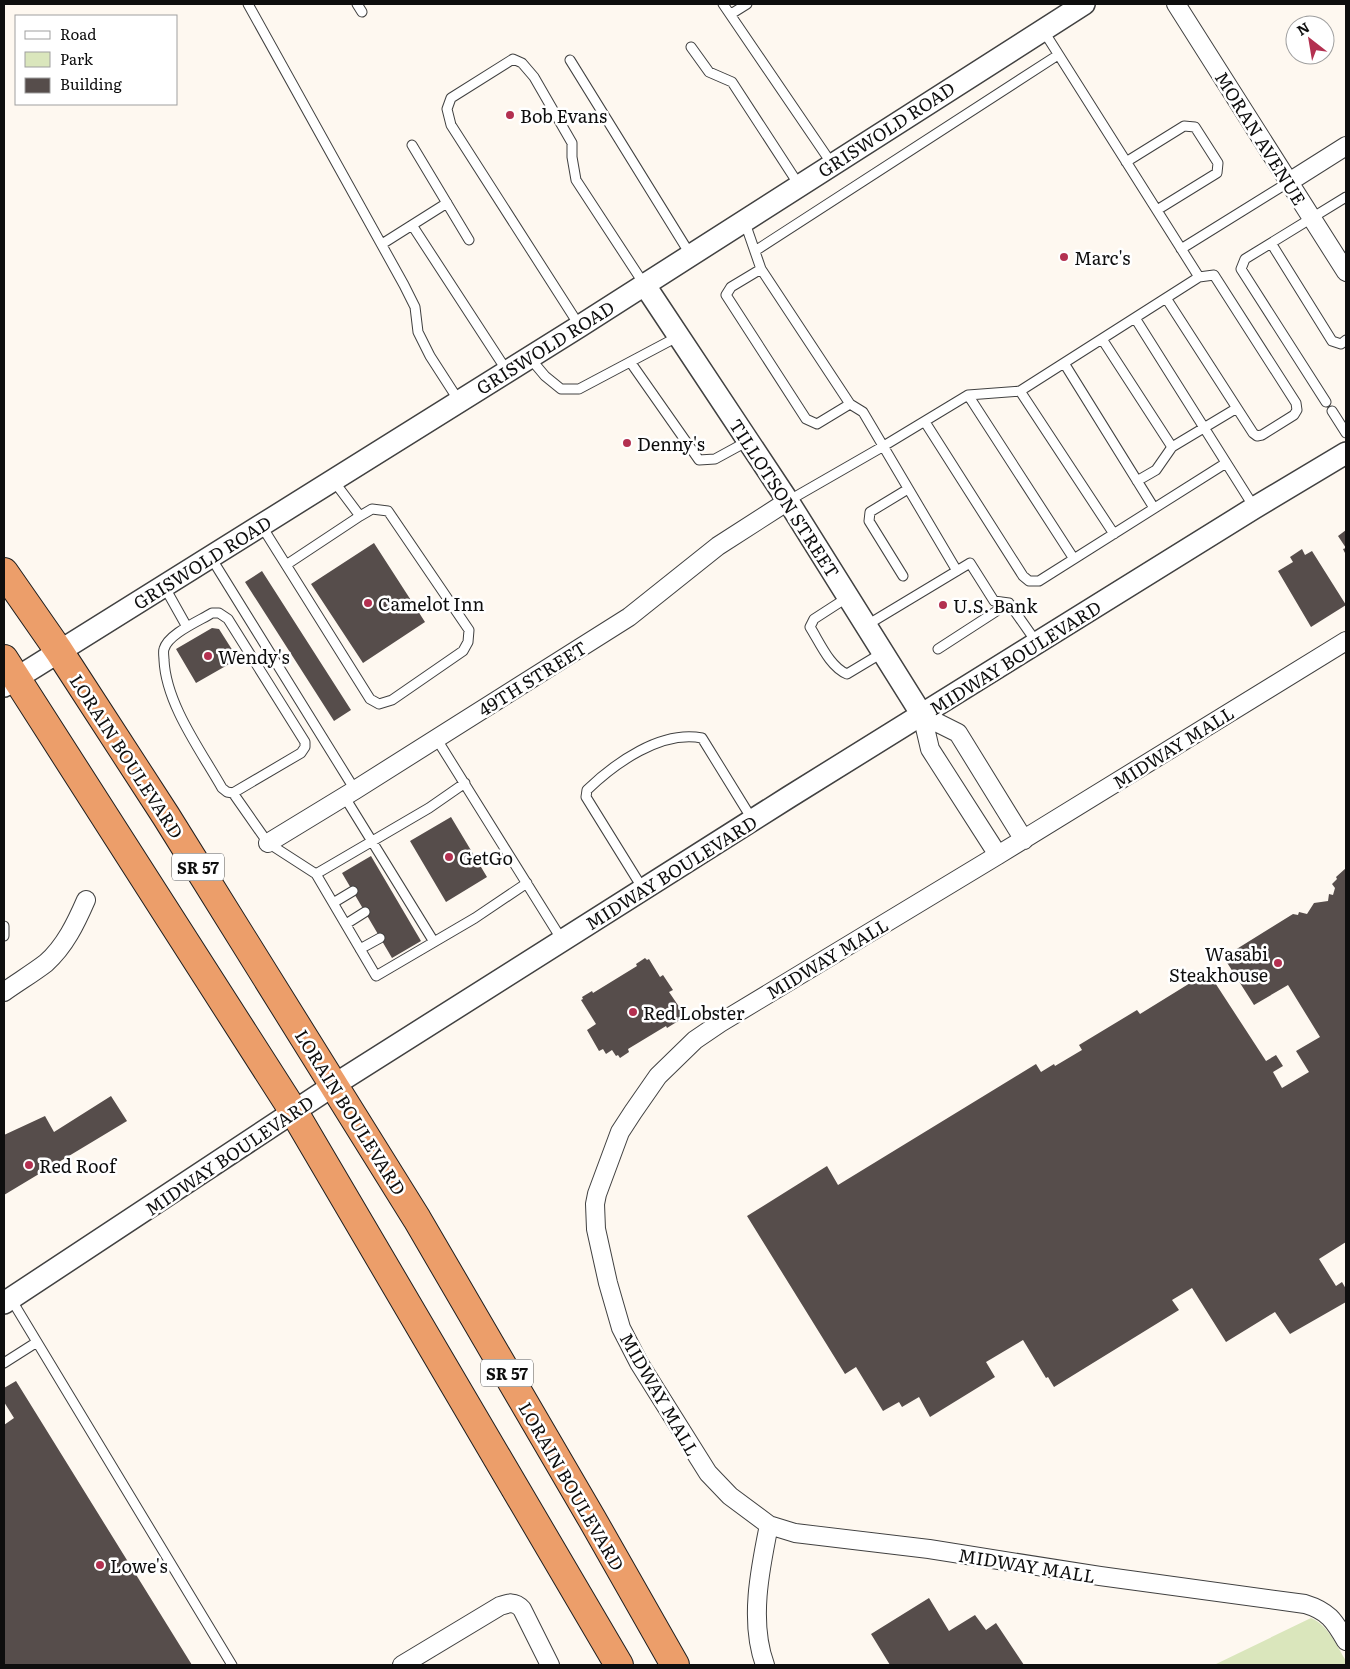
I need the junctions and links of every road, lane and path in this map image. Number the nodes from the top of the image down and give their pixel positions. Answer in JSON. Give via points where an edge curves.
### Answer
{"nodes":[{"id":1,"x":248,"y":4,"type":"edge"},
{"id":2,"x":723,"y":4,"type":"edge"},
{"id":3,"x":747,"y":4,"type":"edge"},
{"id":4,"x":1084,"y":4,"type":"edge"},
{"id":5,"x":1176,"y":4,"type":"edge"},
{"id":6,"x":730,"y":14,"type":"junction"},
{"id":7,"x":1042,"y":30,"type":"junction"},
{"id":8,"x":691,"y":47,"type":"dead end"},
{"id":9,"x":1058,"y":55,"type":"junction"},
{"id":10,"x":570,"y":60,"type":"dead end"},
{"id":11,"x":412,"y":145,"type":"dead end"},
{"id":12,"x":1346,"y":146,"type":"edge"},
{"id":13,"x":1126,"y":162,"type":"junction"},
{"id":14,"x":832,"y":164,"type":"junction"},
{"id":15,"x":1289,"y":182,"type":"junction"},
{"id":16,"x":799,"y":185,"type":"junction"},
{"id":17,"x":1346,"y":196,"type":"edge"},
{"id":18,"x":447,"y":203,"type":"junction"},
{"id":19,"x":1157,"y":210,"type":"junction"},
{"id":20,"x":1312,"y":218,"type":"junction"},
{"id":21,"x":744,"y":220,"type":"junction"},
{"id":22,"x":412,"y":225,"type":"junction"},
{"id":23,"x":469,"y":240,"type":"dead end"},
{"id":24,"x":1271,"y":243,"type":"junction"},
{"id":25,"x":382,"y":244,"type":"junction"},
{"id":26,"x":1181,"y":249,"type":"junction"},
{"id":27,"x":755,"y":251,"type":"junction"},
{"id":28,"x":690,"y":254,"type":"junction"},
{"id":29,"x":761,"y":269,"type":"junction"},
{"id":30,"x":1346,"y":272,"type":"edge"},
{"id":31,"x":1199,"y":277,"type":"junction"},
{"id":32,"x":644,"y":284,"type":"junction"},
{"id":33,"x":1166,"y":298,"type":"junction"},
{"id":34,"x":1135,"y":318,"type":"junction"},
{"id":35,"x":580,"y":326,"type":"junction"},
{"id":36,"x":679,"y":336,"type":"junction"},
{"id":37,"x":1102,"y":338,"type":"junction"},
{"id":38,"x":1346,"y":340,"type":"edge"},
{"id":39,"x":529,"y":357,"type":"junction"},
{"id":40,"x":631,"y":362,"type":"junction"},
{"id":41,"x":1064,"y":364,"type":"junction"},
{"id":42,"x":507,"y":371,"type":"junction"},
{"id":43,"x":1020,"y":391,"type":"junction"},
{"id":44,"x":968,"y":395,"type":"junction"},
{"id":45,"x":459,"y":401,"type":"junction"},
{"id":46,"x":1326,"y":402,"type":"dead end"},
{"id":47,"x":850,"y":404,"type":"junction"},
{"id":48,"x":1236,"y":408,"type":"junction"},
{"id":49,"x":1332,"y":411,"type":"dead end"},
{"id":50,"x":925,"y":422,"type":"junction"},
{"id":51,"x":1204,"y":428,"type":"junction"},
{"id":52,"x":1346,"y":433,"type":"edge"},
{"id":53,"x":748,"y":441,"type":"junction"},
{"id":54,"x":882,"y":447,"type":"junction"},
{"id":55,"x":1172,"y":447,"type":"junction"},
{"id":56,"x":1346,"y":453,"type":"edge"},
{"id":57,"x":1226,"y":463,"type":"junction"},
{"id":58,"x":333,"y":480,"type":"junction"},
{"id":59,"x":1137,"y":481,"type":"junction"},
{"id":60,"x":908,"y":490,"type":"junction"},
{"id":61,"x":788,"y":501,"type":"junction"},
{"id":62,"x":1154,"y":508,"type":"junction"},
{"id":63,"x":1254,"y":508,"type":"junction"},
{"id":64,"x":360,"y":516,"type":"junction"},
{"id":65,"x":261,"y":525,"type":"junction"},
{"id":66,"x":1114,"y":534,"type":"junction"},
{"id":67,"x":210,"y":556,"type":"junction"},
{"id":68,"x":1074,"y":559,"type":"junction"},
{"id":69,"x":286,"y":565,"type":"junction"},
{"id":70,"x":957,"y":571,"type":"junction"},
{"id":71,"x":4,"y":572,"type":"edge"},
{"id":72,"x":904,"y":576,"type":"dead end"},
{"id":73,"x":164,"y":586,"type":"junction"},
{"id":74,"x":848,"y":597,"type":"junction"},
{"id":75,"x":1009,"y":603,"type":"junction"},
{"id":76,"x":866,"y":626,"type":"junction"},
{"id":77,"x":187,"y":627,"type":"junction"},
{"id":78,"x":1346,"y":641,"type":"edge"},
{"id":79,"x":1037,"y":644,"type":"junction"},
{"id":80,"x":938,"y":649,"type":"dead end"},
{"id":81,"x":59,"y":651,"type":"junction"},
{"id":82,"x":883,"y":653,"type":"junction"},
{"id":83,"x":8,"y":674,"type":"edge"},
{"id":84,"x":922,"y":715,"type":"junction"},
{"id":85,"x":436,"y":738,"type":"junction"},
{"id":86,"x":465,"y":783,"type":"junction"},
{"id":87,"x":233,"y":793,"type":"junction"},
{"id":88,"x":350,"y":793,"type":"junction"},
{"id":89,"x":753,"y":820,"type":"junction"},
{"id":90,"x":1024,"y":840,"type":"junction"},
{"id":91,"x":371,"y":841,"type":"junction"},
{"id":92,"x":268,"y":843,"type":"junction"},
{"id":93,"x":998,"y":855,"type":"junction"},
{"id":94,"x":316,"y":874,"type":"junction"},
{"id":95,"x":527,"y":883,"type":"junction"},
{"id":96,"x":643,"y":889,"type":"junction"},
{"id":97,"x":353,"y":892,"type":"dead end"},
{"id":98,"x":86,"y":900,"type":"dead end"},
{"id":99,"x":333,"y":903,"type":"junction"},
{"id":100,"x":365,"y":912,"type":"dead end"},
{"id":101,"x":417,"y":915,"type":"junction"},
{"id":102,"x":409,"y":921,"type":"dead end"},
{"id":103,"x":346,"y":924,"type":"junction"},
{"id":104,"x":4,"y":926,"type":"edge"},
{"id":105,"x":4,"y":936,"type":"edge"},
{"id":106,"x":380,"y":938,"type":"dead end"},
{"id":107,"x":563,"y":940,"type":"junction"},
{"id":108,"x":434,"y":942,"type":"junction"},
{"id":109,"x":360,"y":949,"type":"junction"},
{"id":110,"x":4,"y":992,"type":"edge"},
{"id":111,"x":334,"y":1085,"type":"junction"},
{"id":112,"x":294,"y":1112,"type":"junction"},
{"id":113,"x":7,"y":1301,"type":"edge"},
{"id":114,"x":37,"y":1342,"type":"junction"},
{"id":115,"x":4,"y":1363,"type":"edge"},
{"id":116,"x":769,"y":1525,"type":"junction"},
{"id":117,"x":1346,"y":1641,"type":"edge"},
{"id":118,"x":232,"y":1665,"type":"edge"},
{"id":119,"x":402,"y":1665,"type":"edge"},
{"id":120,"x":550,"y":1665,"type":"edge"},
{"id":121,"x":619,"y":1665,"type":"edge"},
{"id":122,"x":675,"y":1665,"type":"edge"},
{"id":123,"x":765,"y":1665,"type":"edge"}],
"edges":[{"from":1,"to":25,"type":"lane"},
{"from":2,"to":6,"type":"lane"},
{"from":3,"to":6,"type":"lane"},
{"from":4,"to":7,"type":"street","name":"GRISWOLD ROAD"},
{"from":5,"to":15,"type":"street","name":"MORAN AVENUE"},
{"from":6,"to":14,"type":"lane"},
{"from":7,"to":9,"type":"lane"},
{"from":7,"to":14,"type":"street","name":"GRISWOLD ROAD"},
{"from":8,"to":16,"type":"lane","via":[[709,72],[732,82]]},
{"from":9,"to":13,"type":"lane"},
{"from":9,"to":27,"type":"lane"},
{"from":10,"to":28,"type":"lane"},
{"from":11,"to":18,"type":"lane"},
{"from":12,"to":15,"type":"street"},
{"from":13,"to":19,"type":"lane"},
{"from":13,"to":19,"type":"lane","via":[[1184,126],[1195,127],[1218,163],[1217,173]]},
{"from":14,"to":16,"type":"street","name":"GRISWOLD ROAD"},
{"from":15,"to":20,"type":"street","name":"MORAN AVENUE"},
{"from":15,"to":26,"type":"lane"},
{"from":16,"to":21,"type":"street","name":"GRISWOLD ROAD"},
{"from":17,"to":20,"type":"lane"},
{"from":18,"to":22,"type":"lane"},
{"from":18,"to":23,"type":"lane"},
{"from":19,"to":26,"type":"lane"},
{"from":20,"to":24,"type":"lane"},
{"from":20,"to":30,"type":"street","name":"MORAN AVENUE"},
{"from":21,"to":27,"type":"lane"},
{"from":21,"to":28,"type":"street","name":"GRISWOLD ROAD"},
{"from":22,"to":25,"type":"lane"},
{"from":22,"to":42,"type":"lane"},
{"from":24,"to":38,"type":"lane","via":[[1332,341],[1341,344]]},
{"from":24,"to":46,"type":"lane","via":[[1245,259],[1241,268]]},
{"from":25,"to":45,"type":"lane","via":[[415,307],[418,332]]},
{"from":26,"to":31,"type":"lane"},
{"from":27,"to":29,"type":"lane"},
{"from":28,"to":32,"type":"street","name":"GRISWOLD ROAD"},
{"from":29,"to":47,"type":"lane"},
{"from":29,"to":47,"type":"lane","via":[[731,287],[726,296],[800,411],[806,419],[817,424]]},
{"from":31,"to":33,"type":"lane"},
{"from":31,"to":48,"type":"lane","via":[[1214,275],[1296,403],[1297,410],[1256,436]]},
{"from":32,"to":35,"type":"street","name":"GRISWOLD ROAD"},
{"from":32,"to":35,"type":"lane","via":[[576,180],[572,142],[534,76],[522,63],[513,59],[451,98],[447,109],[451,125]]},
{"from":32,"to":36,"type":"street","name":"TILLOTSON STREET"},
{"from":33,"to":34,"type":"lane"},
{"from":33,"to":48,"type":"lane"},
{"from":34,"to":37,"type":"lane"},
{"from":34,"to":51,"type":"lane"},
{"from":35,"to":39,"type":"street","name":"GRISWOLD ROAD"},
{"from":36,"to":40,"type":"lane"},
{"from":36,"to":53,"type":"street","name":"TILLOTSON STREET"},
{"from":37,"to":41,"type":"lane"},
{"from":37,"to":55,"type":"lane"},
{"from":39,"to":40,"type":"lane","via":[[560,389],[579,389]]},
{"from":39,"to":42,"type":"street","name":"GRISWOLD ROAD"},
{"from":40,"to":53,"type":"lane","via":[[699,460],[716,459]]},
{"from":41,"to":43,"type":"lane"},
{"from":41,"to":59,"type":"lane"},
{"from":42,"to":45,"type":"street","name":"GRISWOLD ROAD"},
{"from":43,"to":44,"type":"lane"},
{"from":43,"to":66,"type":"lane"},
{"from":44,"to":50,"type":"lane"},
{"from":44,"to":68,"type":"lane"},
{"from":45,"to":58,"type":"street","name":"GRISWOLD ROAD"},
{"from":47,"to":54,"type":"lane","via":[[862,412]]},
{"from":48,"to":51,"type":"lane"},
{"from":49,"to":52,"type":"lane"},
{"from":50,"to":54,"type":"lane"},
{"from":50,"to":68,"type":"lane","via":[[1023,576],[1029,581],[1039,581]]},
{"from":51,"to":55,"type":"lane"},
{"from":51,"to":57,"type":"lane"},
{"from":53,"to":61,"type":"street","name":"TILLOTSON STREET"},
{"from":54,"to":60,"type":"lane"},
{"from":54,"to":61,"type":"lane"},
{"from":55,"to":59,"type":"lane","via":[[1156,470]]},
{"from":56,"to":63,"type":"street","name":"MIDWAY BOULEVARD"},
{"from":57,"to":62,"type":"lane"},
{"from":57,"to":63,"type":"lane"},
{"from":58,"to":64,"type":"lane"},
{"from":58,"to":65,"type":"street","name":"GRISWOLD ROAD"},
{"from":59,"to":62,"type":"lane"},
{"from":60,"to":70,"type":"lane"},
{"from":60,"to":72,"type":"lane","via":[[870,512],[869,521]]},
{"from":61,"to":74,"type":"street","name":"TILLOTSON STREET"},
{"from":61,"to":85,"type":"street","name":"49TH STREET","via":[[718,546],[628,617]]},
{"from":62,"to":66,"type":"lane"},
{"from":63,"to":79,"type":"street","name":"MIDWAY BOULEVARD"},
{"from":64,"to":69,"type":"lane"},
{"from":64,"to":69,"type":"lane","via":[[372,509],[388,510],[469,630],[463,652],[392,700],[379,704],[370,699]]},
{"from":65,"to":67,"type":"street","name":"GRISWOLD ROAD"},
{"from":65,"to":69,"type":"lane"},
{"from":66,"to":68,"type":"lane"},
{"from":67,"to":73,"type":"street","name":"GRISWOLD ROAD"},
{"from":67,"to":88,"type":"lane"},
{"from":70,"to":75,"type":"lane","via":[[970,563],[994,600]]},
{"from":70,"to":76,"type":"lane"},
{"from":71,"to":81,"type":"highway","name":"LORAIN BOULEVARD","number":"SR 57"},
{"from":73,"to":77,"type":"lane"},
{"from":73,"to":81,"type":"street","name":"GRISWOLD ROAD"},
{"from":74,"to":76,"type":"street","name":"TILLOTSON STREET"},
{"from":74,"to":82,"type":"lane","via":[[814,619],[810,627],[838,670],[847,674]]},
{"from":75,"to":79,"type":"lane"},
{"from":75,"to":80,"type":"lane"},
{"from":76,"to":82,"type":"street","name":"TILLOTSON STREET"},
{"from":77,"to":87,"type":"lane","via":[[172,636],[164,649],[170,692],[222,788]]},
{"from":77,"to":87,"type":"lane","via":[[212,613],[220,613],[228,619],[304,742],[301,753]]},
{"from":78,"to":90,"type":"street","name":"MIDWAY MALL"},
{"from":79,"to":84,"type":"street","name":"MIDWAY BOULEVARD"},
{"from":81,"to":83,"type":"street","name":"GRISWOLD ROAD"},
{"from":81,"to":111,"type":"highway","name":"LORAIN BOULEVARD","number":"SR 57"},
{"from":82,"to":84,"type":"street","name":"TILLOTSON STREET"},
{"from":83,"to":112,"type":"highway","number":"SR 57"},
{"from":84,"to":89,"type":"street","name":"MIDWAY BOULEVARD"},
{"from":84,"to":90,"type":"street","via":[[958,733]]},
{"from":84,"to":93,"type":"street","name":"TILLOTSON STREET","via":[[930,749]]},
{"from":85,"to":86,"type":"lane"},
{"from":85,"to":88,"type":"street","name":"49TH STREET"},
{"from":86,"to":91,"type":"lane"},
{"from":86,"to":95,"type":"lane"},
{"from":87,"to":92,"type":"lane"},
{"from":88,"to":91,"type":"lane"},
{"from":88,"to":92,"type":"street","name":"49TH STREET"},
{"from":89,"to":96,"type":"street","name":"MIDWAY BOULEVARD"},
{"from":89,"to":96,"type":"lane","via":[[702,738],[688,735],[666,740],[642,749],[605,772],[587,790],[586,797]]},
{"from":90,"to":93,"type":"street","name":"MIDWAY MALL"},
{"from":91,"to":94,"type":"lane"},
{"from":91,"to":101,"type":"lane","via":[[385,872]]},
{"from":92,"to":94,"type":"lane"},
{"from":93,"to":116,"type":"street","name":"MIDWAY MALL","via":[[695,1040],[658,1076],[633,1112],[620,1132],[600,1186],[595,1204],[596,1229],[621,1328],[639,1363],[708,1473],[730,1496]]},
{"from":94,"to":99,"type":"lane"},
{"from":95,"to":107,"type":"lane"},
{"from":95,"to":108,"type":"lane"},
{"from":96,"to":107,"type":"street","name":"MIDWAY BOULEVARD"},
{"from":97,"to":99,"type":"lane"},
{"from":98,"to":110,"type":"street","via":[[63,944],[46,962]]},
{"from":99,"to":103,"type":"lane"},
{"from":100,"to":103,"type":"lane"},
{"from":101,"to":102,"type":"lane"},
{"from":101,"to":108,"type":"lane"},
{"from":103,"to":109,"type":"lane"},
{"from":104,"to":105,"type":"lane"},
{"from":106,"to":109,"type":"lane"},
{"from":107,"to":111,"type":"street","name":"MIDWAY BOULEVARD"},
{"from":108,"to":109,"type":"lane","via":[[376,976]]},
{"from":111,"to":112,"type":"street","name":"MIDWAY BOULEVARD"},
{"from":111,"to":122,"type":"highway","name":"LORAIN BOULEVARD","number":"SR 57","via":[[417,1218]]},
{"from":112,"to":113,"type":"street","name":"MIDWAY BOULEVARD"},
{"from":112,"to":121,"type":"highway","number":"SR 57"},
{"from":113,"to":114,"type":"lane"},
{"from":114,"to":115,"type":"lane"},
{"from":114,"to":118,"type":"lane"},
{"from":116,"to":117,"type":"street","name":"MIDWAY MALL","via":[[795,1533],[1313,1606],[1334,1620]]},
{"from":116,"to":123,"type":"street","via":[[758,1579],[757,1616]]},
{"from":119,"to":120,"type":"street","via":[[500,1606],[515,1603],[522,1609]]}]}
